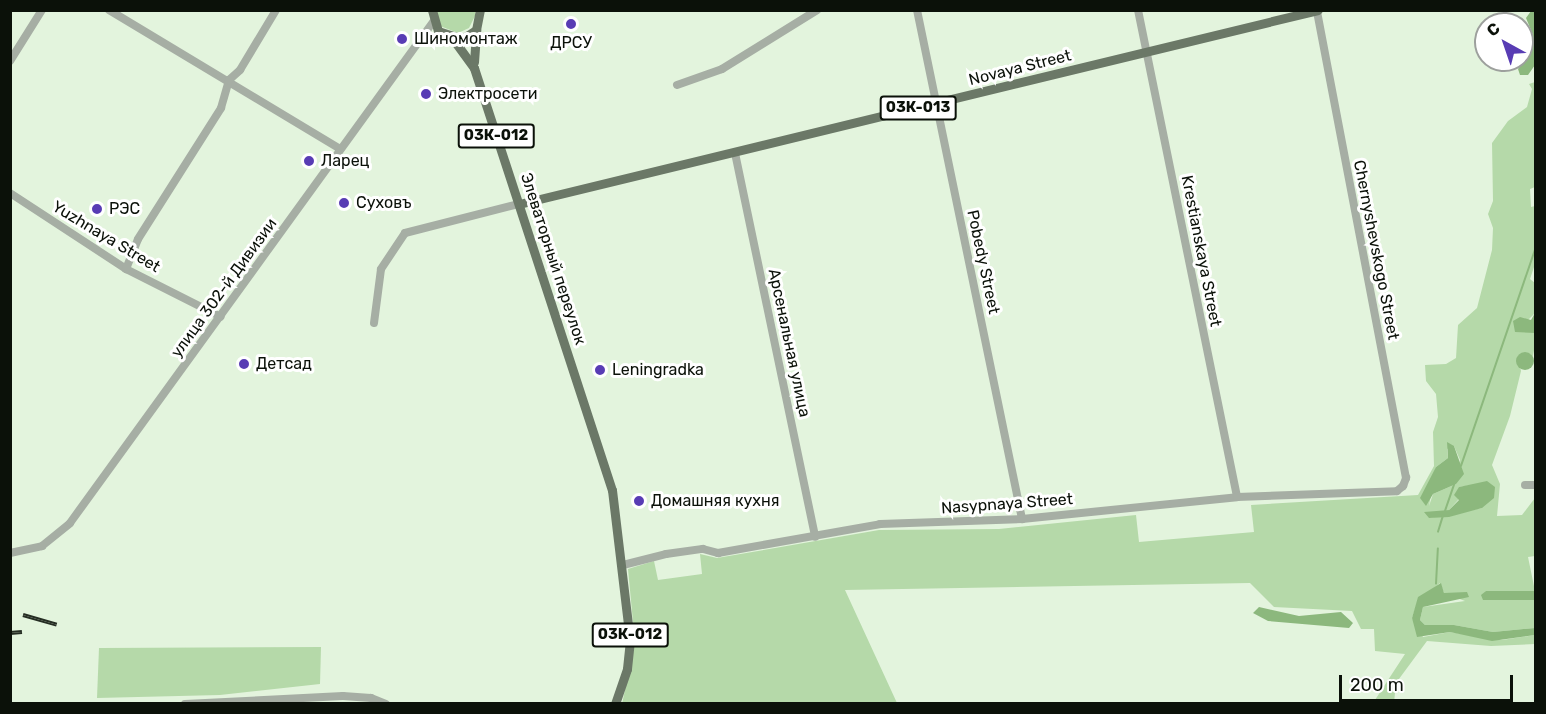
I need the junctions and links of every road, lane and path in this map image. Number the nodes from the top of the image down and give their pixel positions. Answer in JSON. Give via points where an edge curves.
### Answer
{"nodes":[{"id":1,"x":42,"y":10,"type":"edge"},
{"id":2,"x":109,"y":10,"type":"edge"},
{"id":3,"x":276,"y":10,"type":"edge"},
{"id":4,"x":432,"y":10,"type":"edge"},
{"id":5,"x":480,"y":10,"type":"edge"},
{"id":6,"x":818,"y":10,"type":"edge"},
{"id":7,"x":916,"y":10,"type":"edge"},
{"id":8,"x":1138,"y":10,"type":"edge"},
{"id":9,"x":1317,"y":11,"type":"edge"},
{"id":10,"x":433,"y":22,"type":"junction"},
{"id":11,"x":476,"y":30,"type":"junction"},
{"id":12,"x":438,"y":31,"type":"junction"},
{"id":13,"x":453,"y":39,"type":"junction"},
{"id":14,"x":423,"y":40,"type":"junction"},
{"id":15,"x":1147,"y":53,"type":"junction"},
{"id":16,"x":10,"y":61,"type":"edge"},
{"id":17,"x":474,"y":68,"type":"junction"},
{"id":18,"x":229,"y":80,"type":"junction"},
{"id":19,"x":677,"y":85,"type":"dead end"},
{"id":20,"x":937,"y":104,"type":"junction"},
{"id":21,"x":340,"y":149,"type":"junction"},
{"id":22,"x":735,"y":153,"type":"junction"},
{"id":23,"x":10,"y":194,"type":"edge"},
{"id":24,"x":519,"y":204,"type":"junction"},
{"id":25,"x":126,"y":269,"type":"junction"},
{"id":26,"x":221,"y":317,"type":"junction"},
{"id":27,"x":374,"y":323,"type":"dead end"},
{"id":28,"x":1536,"y":484,"type":"edge"},
{"id":29,"x":1525,"y":485,"type":"dead end"},
{"id":30,"x":1397,"y":491,"type":"joint"},
{"id":31,"x":1237,"y":497,"type":"junction"},
{"id":32,"x":1022,"y":519,"type":"junction"},
{"id":33,"x":815,"y":537,"type":"junction"},
{"id":34,"x":10,"y":553,"type":"edge"},
{"id":35,"x":623,"y":565,"type":"junction"},
{"id":36,"x":185,"y":704,"type":"edge"},
{"id":37,"x":386,"y":704,"type":"edge"},
{"id":38,"x":615,"y":704,"type":"edge"}],
"edges":[{"from":1,"to":16,"type":"street"},
{"from":2,"to":18,"type":"street"},
{"from":3,"to":18,"type":"street","via":[[240,70]]},
{"from":4,"to":10,"type":"main road"},
{"from":5,"to":11,"type":"main road","name":"Элеваторный переулок"},
{"from":6,"to":19,"type":"street","via":[[722,69]]},
{"from":7,"to":20,"type":"street","name":"Pobedy Street"},
{"from":8,"to":15,"type":"street","name":"Krestianskaya Street"},
{"from":9,"to":15,"type":"main road","name":"Novaya Street","number":"03К-013"},
{"from":9,"to":30,"type":"street","name":"Chernyshevskogo Street","via":[[1406,478]]},
{"from":10,"to":12,"type":"main road"},
{"from":10,"to":14,"type":"street","name":"улица 302-й Дивизии"},
{"from":11,"to":13,"type":"main road","via":[[462,39]]},
{"from":11,"to":17,"type":"main road","name":"Элеваторный переулок"},
{"from":12,"to":13,"type":"main road"},
{"from":12,"to":14,"type":"street","name":"улица 302-й Дивизии"},
{"from":13,"to":17,"type":"main road","name":"Элеваторный переулок"},
{"from":14,"to":21,"type":"street","name":"улица 302-й Дивизии"},
{"from":15,"to":20,"type":"main road","name":"Novaya Street","number":"03К-013"},
{"from":15,"to":31,"type":"street","name":"Krestianskaya Street"},
{"from":17,"to":24,"type":"main road","name":"Элеваторный переулок","number":"03К-012"},
{"from":18,"to":21,"type":"street"},
{"from":18,"to":25,"type":"street","via":[[221,108],[138,239]]},
{"from":20,"to":22,"type":"main road","name":"Novaya Street","number":"03К-013"},
{"from":20,"to":32,"type":"street","name":"Pobedy Street"},
{"from":21,"to":26,"type":"street","name":"улица 302-й Дивизии"},
{"from":22,"to":24,"type":"main road","name":"Novaya Street","number":"03К-013"},
{"from":22,"to":33,"type":"street","name":"Арсенальная улица"},
{"from":23,"to":25,"type":"street","name":"Yuzhnaya Street"},
{"from":24,"to":27,"type":"street","via":[[405,233],[381,268]]},
{"from":24,"to":35,"type":"main road","name":"Элеваторный переулок","number":"03К-012","via":[[609,477]]},
{"from":25,"to":26,"type":"street","name":"Yuzhnaya Street"},
{"from":26,"to":34,"type":"street","name":"улица 302-й Дивизии","via":[[70,523],[42,546]]},
{"from":28,"to":29,"type":"street"},
{"from":30,"to":31,"type":"street","name":"Nasypnaya Street"},
{"from":31,"to":32,"type":"street","name":"Nasypnaya Street"},
{"from":32,"to":33,"type":"street","name":"Nasypnaya Street","via":[[880,524]]},
{"from":33,"to":35,"type":"street","name":"Nasypnaya Street","via":[[718,553],[703,549],[666,554]]},
{"from":35,"to":38,"type":"main road","number":"03К-012","via":[[630,640],[627,669]]},
{"from":36,"to":37,"type":"street","via":[[351,696]]}]}
